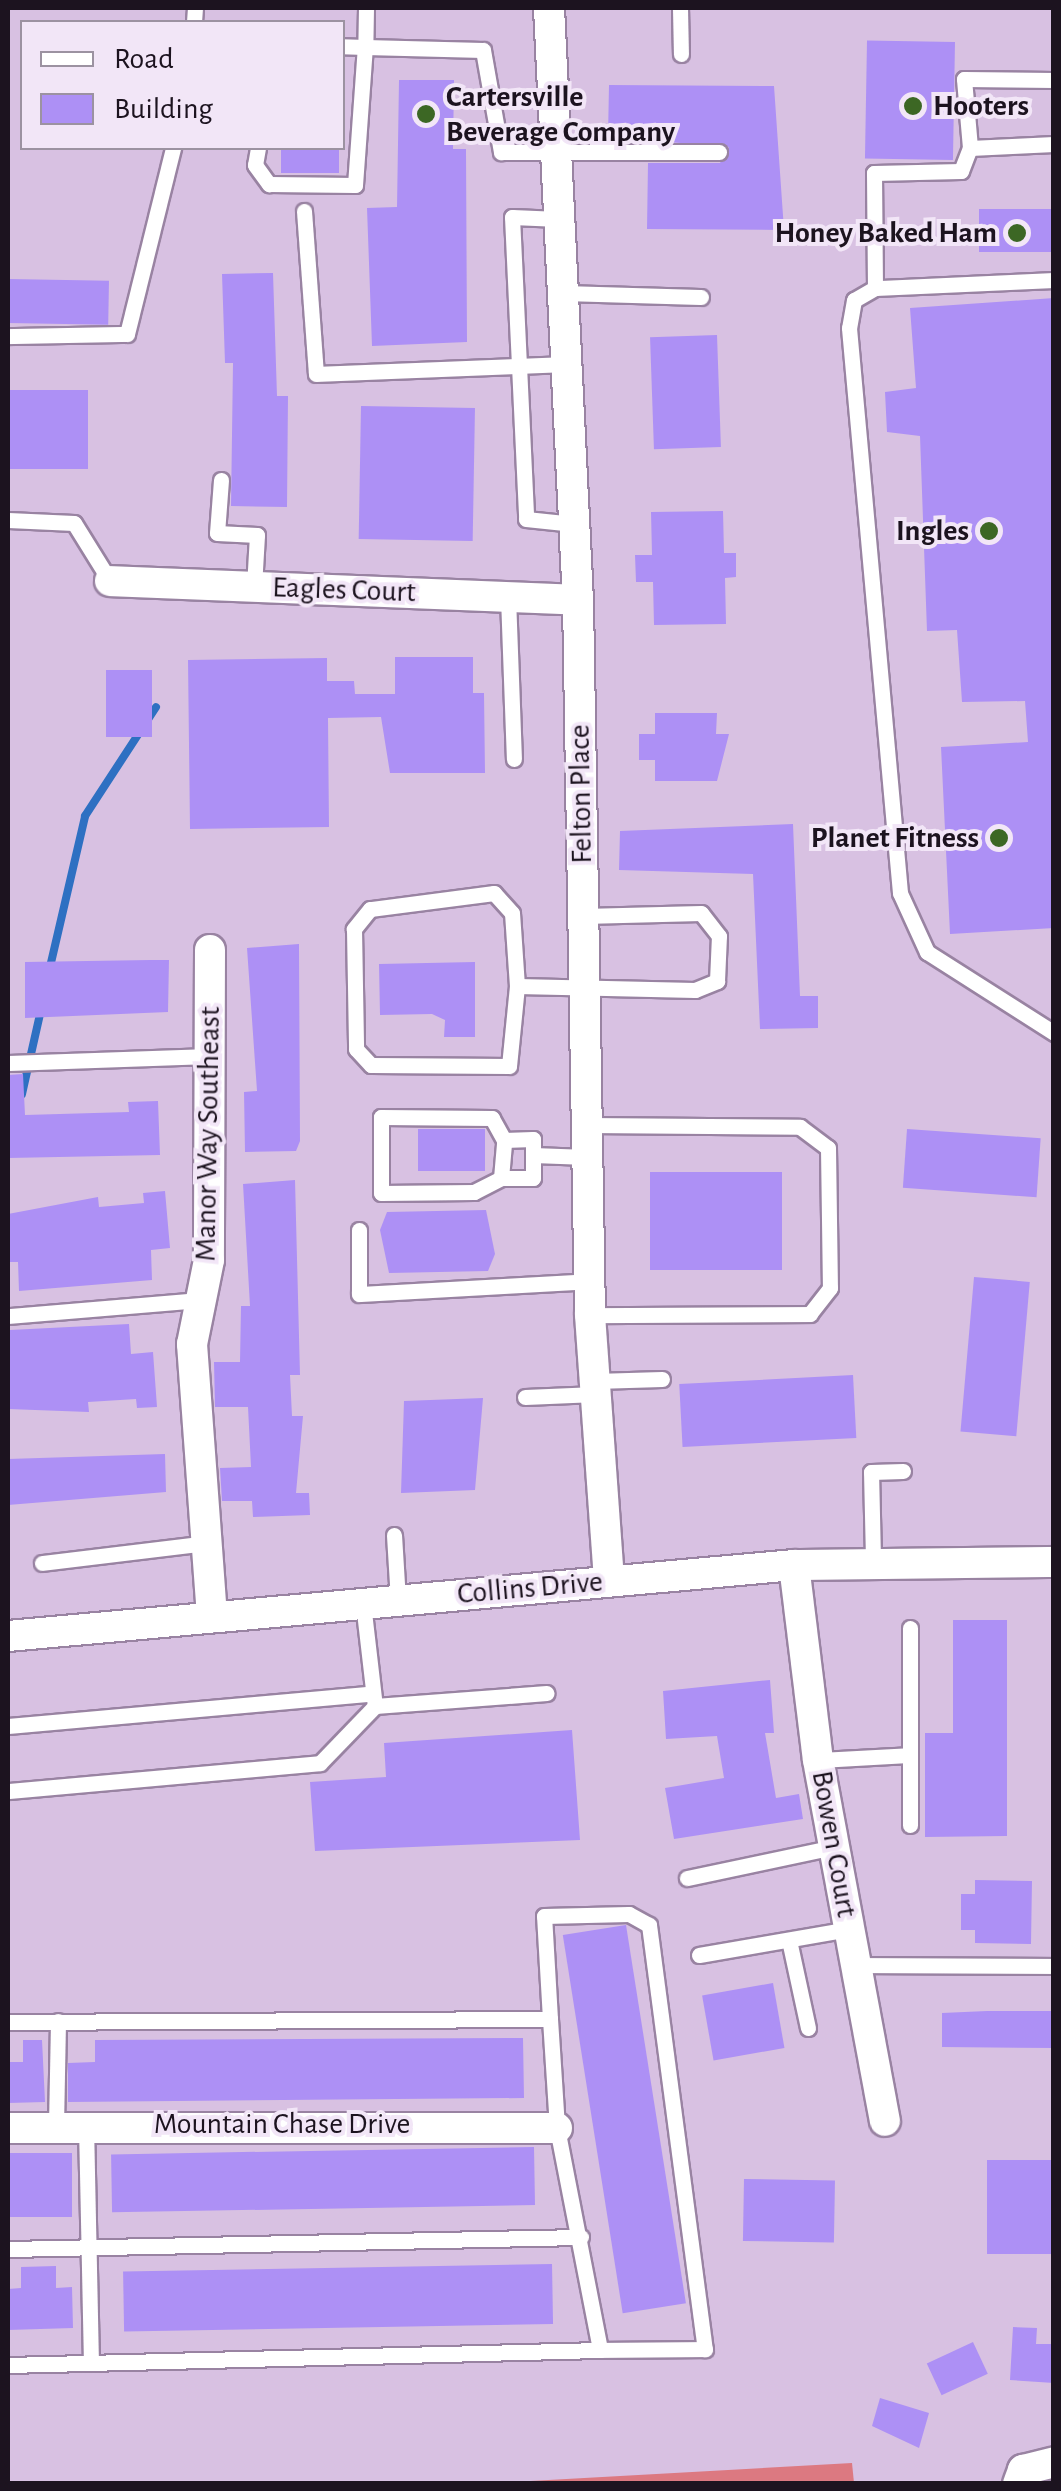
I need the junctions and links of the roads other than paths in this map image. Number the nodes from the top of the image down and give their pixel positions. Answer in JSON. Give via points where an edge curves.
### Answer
{"nodes":[{"id":1,"x":366,"y":8,"type":"edge"},
{"id":2,"x":548,"y":8,"type":"edge"},
{"id":3,"x":680,"y":8,"type":"edge"},
{"id":4,"x":345,"y":46,"type":"edge"},
{"id":5,"x":366,"y":47,"type":"junction"},
{"id":6,"x":681,"y":54,"type":"dead end"},
{"id":7,"x":1054,"y":80,"type":"edge"},
{"id":8,"x":1054,"y":144,"type":"edge"},
{"id":9,"x":970,"y":148,"type":"junction"},
{"id":10,"x":173,"y":150,"type":"edge"},
{"id":11,"x":258,"y":150,"type":"edge"},
{"id":12,"x":556,"y":150,"type":"junction"},
{"id":13,"x":720,"y":152,"type":"dead end"},
{"id":14,"x":304,"y":212,"type":"dead end"},
{"id":15,"x":559,"y":219,"type":"junction"},
{"id":16,"x":1054,"y":280,"type":"edge"},
{"id":17,"x":874,"y":288,"type":"junction"},
{"id":18,"x":563,"y":293,"type":"junction"},
{"id":19,"x":702,"y":297,"type":"dead end"},
{"id":20,"x":8,"y":336,"type":"edge"},
{"id":21,"x":566,"y":364,"type":"junction"},
{"id":22,"x":520,"y":366,"type":"junction"},
{"id":23,"x":221,"y":480,"type":"dead end"},
{"id":24,"x":8,"y":520,"type":"edge"},
{"id":25,"x":574,"y":524,"type":"junction"},
{"id":26,"x":110,"y":581,"type":"joint"},
{"id":27,"x":254,"y":587,"type":"junction"},
{"id":28,"x":508,"y":597,"type":"junction"},
{"id":29,"x":578,"y":600,"type":"junction"},
{"id":30,"x":514,"y":758,"type":"dead end"},
{"id":31,"x":583,"y":916,"type":"junction"},
{"id":32,"x":210,"y":950,"type":"dead end"},
{"id":33,"x":517,"y":986,"type":"junction"},
{"id":34,"x":584,"y":990,"type":"junction"},
{"id":35,"x":1054,"y":1033,"type":"edge"},
{"id":36,"x":210,"y":1056,"type":"junction"},
{"id":37,"x":8,"y":1063,"type":"edge"},
{"id":38,"x":587,"y":1124,"type":"junction"},
{"id":39,"x":504,"y":1140,"type":"junction"},
{"id":40,"x":533,"y":1155,"type":"junction"},
{"id":41,"x":587,"y":1157,"type":"junction"},
{"id":42,"x":501,"y":1178,"type":"junction"},
{"id":43,"x":359,"y":1230,"type":"dead end"},
{"id":44,"x":590,"y":1281,"type":"junction"},
{"id":45,"x":201,"y":1300,"type":"junction"},
{"id":46,"x":590,"y":1315,"type":"junction"},
{"id":47,"x":9,"y":1316,"type":"edge"},
{"id":48,"x":662,"y":1379,"type":"dead end"},
{"id":49,"x":595,"y":1388,"type":"junction"},
{"id":50,"x":525,"y":1397,"type":"dead end"},
{"id":51,"x":903,"y":1470,"type":"dead end"},
{"id":52,"x":394,"y":1536,"type":"dead end"},
{"id":53,"x":207,"y":1544,"type":"junction"},
{"id":54,"x":872,"y":1560,"type":"junction"},
{"id":55,"x":1054,"y":1562,"type":"edge"},
{"id":56,"x":42,"y":1563,"type":"dead end"},
{"id":57,"x":794,"y":1565,"type":"junction"},
{"id":58,"x":609,"y":1581,"type":"junction"},
{"id":59,"x":398,"y":1600,"type":"junction"},
{"id":60,"x":363,"y":1603,"type":"junction"},
{"id":61,"x":212,"y":1617,"type":"junction"},
{"id":62,"x":910,"y":1628,"type":"dead end"},
{"id":63,"x":8,"y":1636,"type":"edge"},
{"id":64,"x":547,"y":1693,"type":"dead end"},
{"id":65,"x":373,"y":1700,"type":"junction"},
{"id":66,"x":8,"y":1726,"type":"edge"},
{"id":67,"x":910,"y":1755,"type":"junction"},
{"id":68,"x":818,"y":1760,"type":"junction"},
{"id":69,"x":8,"y":1791,"type":"edge"},
{"id":70,"x":910,"y":1824,"type":"dead end"},
{"id":71,"x":834,"y":1846,"type":"junction"},
{"id":72,"x":686,"y":1878,"type":"dead end"},
{"id":73,"x":850,"y":1930,"type":"junction"},
{"id":74,"x":789,"y":1940,"type":"junction"},
{"id":75,"x":699,"y":1955,"type":"dead end"},
{"id":76,"x":856,"y":1965,"type":"junction"},
{"id":77,"x":1054,"y":1966,"type":"edge"},
{"id":78,"x":550,"y":2019,"type":"junction"},
{"id":79,"x":58,"y":2021,"type":"junction"},
{"id":80,"x":8,"y":2022,"type":"edge"},
{"id":81,"x":808,"y":2028,"type":"dead end"},
{"id":82,"x":885,"y":2121,"type":"dead end"},
{"id":83,"x":71,"y":2126,"type":"junction"},
{"id":84,"x":8,"y":2128,"type":"edge"},
{"id":85,"x":557,"y":2128,"type":"junction"},
{"id":86,"x":581,"y":2236,"type":"junction"},
{"id":87,"x":8,"y":2250,"type":"edge"},
{"id":88,"x":88,"y":2250,"type":"junction"},
{"id":89,"x":600,"y":2350,"type":"junction"},
{"id":90,"x":90,"y":2361,"type":"junction"},
{"id":91,"x":8,"y":2365,"type":"edge"},
{"id":92,"x":1054,"y":2462,"type":"edge"},
{"id":93,"x":1018,"y":2484,"type":"edge"}],
"edges":[{"from":1,"to":5,"type":"lane"},
{"from":2,"to":12,"type":"street","name":"Felton Place"},
{"from":3,"to":6,"type":"lane"},
{"from":4,"to":5,"type":"lane"},
{"from":5,"to":11,"type":"lane","via":[[355,185],[269,184],[255,165]]},
{"from":5,"to":12,"type":"lane","via":[[483,50],[501,152]]},
{"from":7,"to":9,"type":"lane","via":[[964,79]]},
{"from":8,"to":9,"type":"lane"},
{"from":9,"to":17,"type":"lane","via":[[961,171],[874,173]]},
{"from":10,"to":20,"type":"lane","via":[[127,334]]},
{"from":12,"to":13,"type":"lane"},
{"from":12,"to":15,"type":"street","name":"Felton Place"},
{"from":14,"to":22,"type":"lane","via":[[316,374]]},
{"from":15,"to":18,"type":"street","name":"Felton Place"},
{"from":15,"to":22,"type":"lane","via":[[512,218]]},
{"from":16,"to":17,"type":"lane"},
{"from":17,"to":35,"type":"lane","via":[[854,300],[848,328],[900,894],[927,952]]},
{"from":18,"to":19,"type":"lane"},
{"from":18,"to":21,"type":"street","name":"Felton Place"},
{"from":21,"to":22,"type":"lane"},
{"from":21,"to":25,"type":"street","name":"Felton Place"},
{"from":22,"to":25,"type":"lane","via":[[526,519]]},
{"from":23,"to":27,"type":"lane","via":[[217,533],[257,535]]},
{"from":24,"to":26,"type":"lane","via":[[74,523]]},
{"from":25,"to":29,"type":"street","name":"Felton Place"},
{"from":26,"to":27,"type":"street","name":"Eagles Court"},
{"from":27,"to":28,"type":"street","name":"Eagles Court"},
{"from":28,"to":29,"type":"street","name":"Eagles Court"},
{"from":28,"to":30,"type":"lane"},
{"from":29,"to":31,"type":"street","name":"Felton Place"},
{"from":31,"to":34,"type":"street","name":"Felton Place"},
{"from":31,"to":34,"type":"lane","via":[[701,914],[714,922],[721,963],[708,988]]},
{"from":32,"to":36,"type":"street","name":"Manor Way Southeast"},
{"from":33,"to":33,"type":"lane","via":[[509,1066],[371,1065],[356,1049],[354,929],[370,909],[494,893],[512,913]]},
{"from":33,"to":34,"type":"lane"},
{"from":34,"to":38,"type":"street","name":"Felton Place"},
{"from":36,"to":37,"type":"lane"},
{"from":36,"to":45,"type":"street","name":"Manor Way Southeast"},
{"from":38,"to":41,"type":"street","name":"Felton Place"},
{"from":38,"to":46,"type":"lane","via":[[800,1126],[828,1148],[830,1288],[810,1314]]},
{"from":39,"to":40,"type":"lane","via":[[533,1139]]},
{"from":39,"to":42,"type":"lane"},
{"from":39,"to":42,"type":"lane","via":[[482,1115],[381,1117],[381,1193],[474,1192]]},
{"from":40,"to":41,"type":"lane"},
{"from":40,"to":42,"type":"lane","via":[[533,1178]]},
{"from":41,"to":44,"type":"street","name":"Felton Place"},
{"from":43,"to":44,"type":"lane","via":[[359,1294]]},
{"from":44,"to":46,"type":"street","name":"Felton Place"},
{"from":45,"to":47,"type":"lane"},
{"from":45,"to":53,"type":"street","name":"Manor Way Southeast","via":[[192,1344]]},
{"from":46,"to":49,"type":"street","name":"Felton Place"},
{"from":48,"to":49,"type":"lane"},
{"from":49,"to":50,"type":"lane"},
{"from":49,"to":58,"type":"street","name":"Felton Place"},
{"from":51,"to":54,"type":"lane","via":[[871,1472]]},
{"from":52,"to":59,"type":"lane"},
{"from":53,"to":56,"type":"lane"},
{"from":53,"to":61,"type":"street","name":"Manor Way Southeast"},
{"from":54,"to":55,"type":"street","name":"Collins Drive"},
{"from":54,"to":57,"type":"street","name":"Collins Drive"},
{"from":57,"to":58,"type":"street","name":"Collins Drive"},
{"from":57,"to":68,"type":"street","name":"Bowen Court"},
{"from":58,"to":59,"type":"street","name":"Collins Drive"},
{"from":59,"to":60,"type":"street","name":"Collins Drive"},
{"from":60,"to":61,"type":"street","name":"Collins Drive"},
{"from":60,"to":65,"type":"lane"},
{"from":61,"to":63,"type":"street","name":"Collins Drive"},
{"from":62,"to":67,"type":"lane"},
{"from":64,"to":65,"type":"lane"},
{"from":65,"to":66,"type":"lane"},
{"from":65,"to":69,"type":"lane","via":[[320,1763]]},
{"from":67,"to":68,"type":"lane"},
{"from":67,"to":70,"type":"lane"},
{"from":68,"to":71,"type":"street","name":"Bowen Court"},
{"from":71,"to":72,"type":"lane"},
{"from":71,"to":73,"type":"street","name":"Bowen Court"},
{"from":73,"to":74,"type":"lane"},
{"from":73,"to":76,"type":"street","name":"Bowen Court"},
{"from":74,"to":75,"type":"lane"},
{"from":74,"to":81,"type":"lane"},
{"from":76,"to":77,"type":"lane"},
{"from":76,"to":82,"type":"street","name":"Bowen Court"},
{"from":78,"to":79,"type":"lane"},
{"from":78,"to":85,"type":"lane"},
{"from":78,"to":89,"type":"lane","via":[[544,1916],[628,1914],[649,1925],[706,2349]]},
{"from":79,"to":80,"type":"lane"},
{"from":79,"to":83,"type":"lane"},
{"from":83,"to":84,"type":"street","name":"Mountain Chase Drive"},
{"from":83,"to":85,"type":"street","name":"Mountain Chase Drive"},
{"from":83,"to":88,"type":"lane"},
{"from":85,"to":86,"type":"lane"},
{"from":86,"to":88,"type":"lane"},
{"from":86,"to":89,"type":"lane"},
{"from":87,"to":88,"type":"lane"},
{"from":88,"to":90,"type":"lane"},
{"from":89,"to":90,"type":"lane"},
{"from":90,"to":91,"type":"lane"},
{"from":92,"to":93,"type":"street","via":[[1023,2470]]}]}
